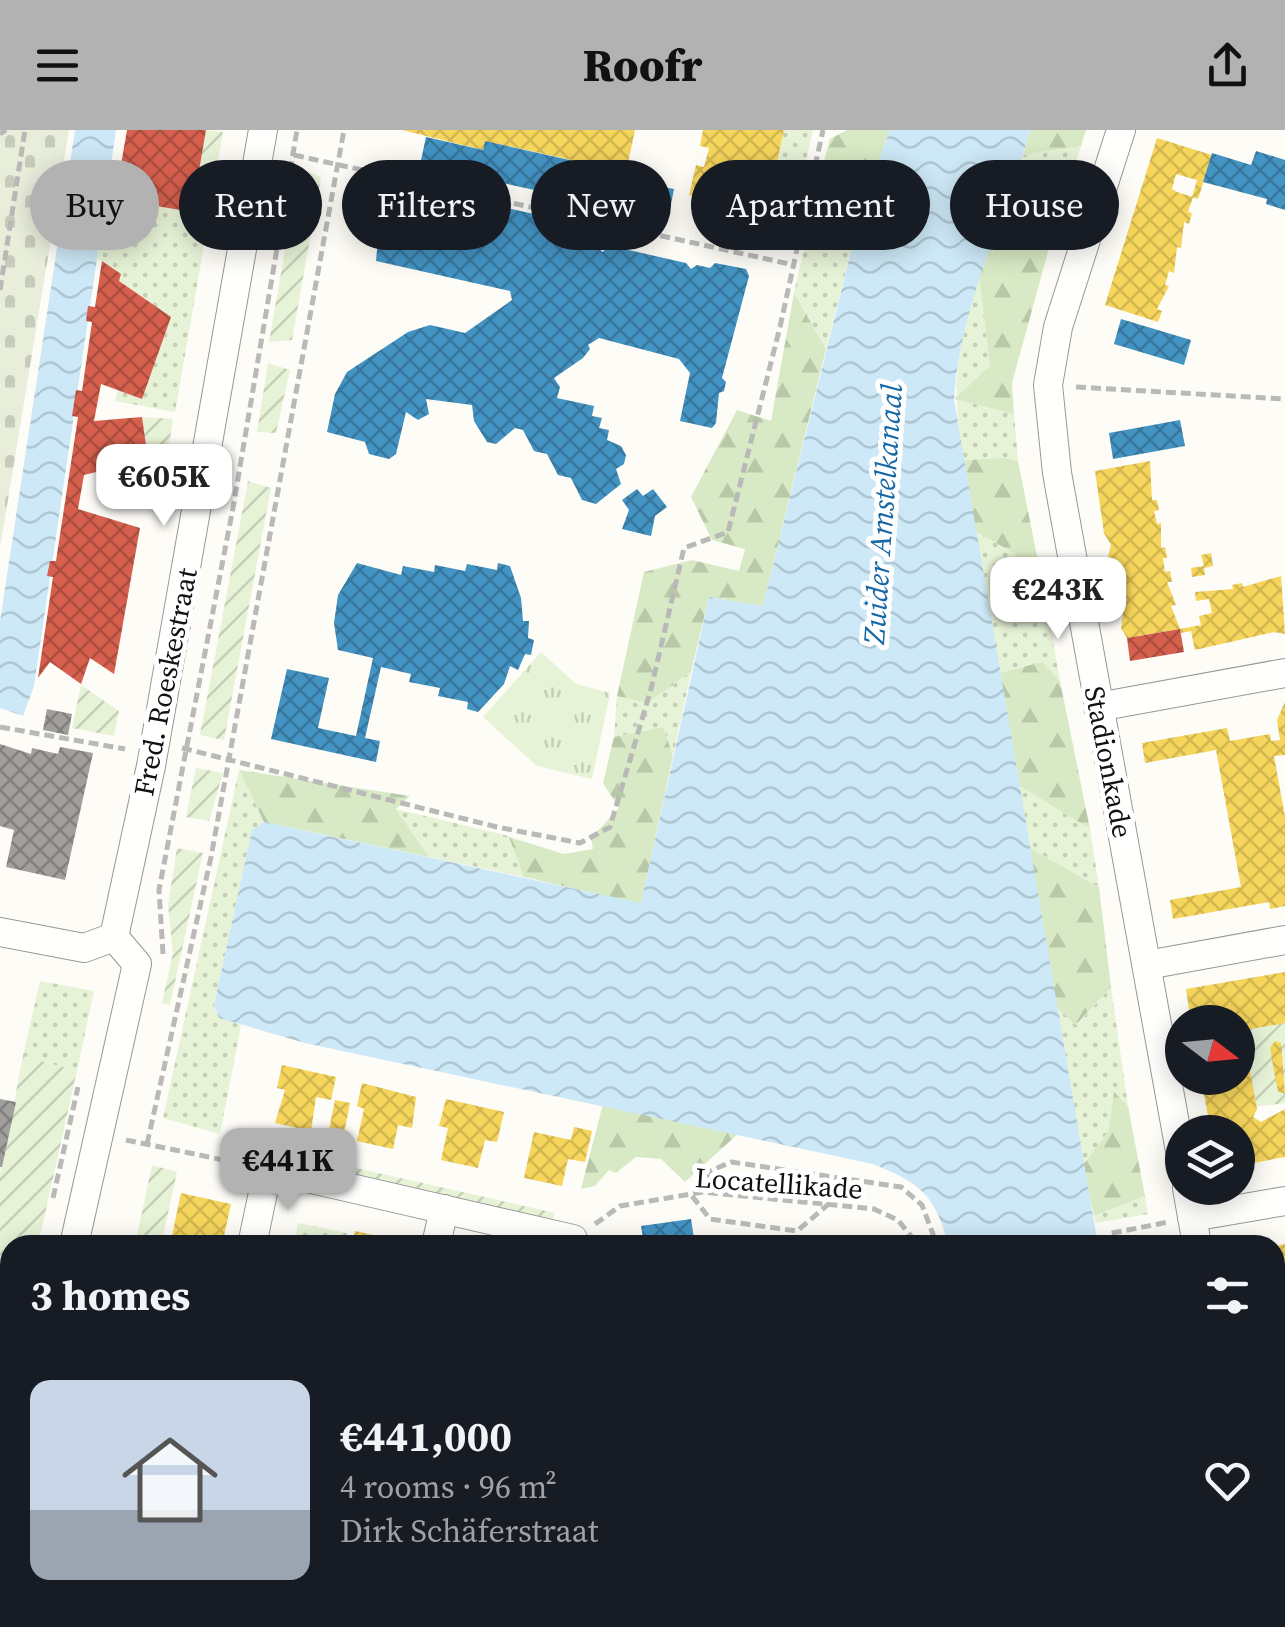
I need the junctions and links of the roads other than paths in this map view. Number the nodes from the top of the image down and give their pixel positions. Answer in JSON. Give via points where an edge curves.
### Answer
{"nodes":[{"id":1,"x":263,"y":130,"type":"edge"},
{"id":2,"x":1121,"y":130,"type":"edge"},
{"id":3,"x":1285,"y":673,"type":"edge"},
{"id":4,"x":1098,"y":707,"type":"junction"},
{"id":5,"x":0,"y":932,"type":"edge"},
{"id":6,"x":114,"y":937,"type":"junction"},
{"id":7,"x":1285,"y":940,"type":"edge"},
{"id":8,"x":1147,"y":965,"type":"junction"},
{"id":9,"x":1174,"y":1115,"type":"edge"},
{"id":10,"x":1285,"y":1201,"type":"edge"},
{"id":11,"x":1190,"y":1205,"type":"edge"},
{"id":12,"x":444,"y":1210,"type":"junction"},
{"id":13,"x":1192,"y":1217,"type":"junction"},
{"id":14,"x":76,"y":1235,"type":"edge"},
{"id":15,"x":254,"y":1235,"type":"edge"},
{"id":16,"x":438,"y":1235,"type":"edge"},
{"id":17,"x":546,"y":1235,"type":"edge"},
{"id":18,"x":1195,"y":1235,"type":"edge"}],
"edges":[{"from":1,"to":6,"type":"street","name":"Fred. Roeskestraat"},
{"from":2,"to":4,"type":"street","name":"Stadionkade","via":[[1058,328],[1048,385]]},
{"from":3,"to":4,"type":"street"},
{"from":4,"to":8,"type":"street","name":"Stadionkade"},
{"from":5,"to":6,"type":"street","via":[[84,948]]},
{"from":6,"to":14,"type":"street","via":[[137,964]]},
{"from":7,"to":8,"type":"street"},
{"from":8,"to":9,"type":"street","name":"Stadionkade"},
{"from":10,"to":13,"type":"street"},
{"from":11,"to":13,"type":"street"},
{"from":12,"to":15,"type":"street","via":[[268,1169]]},
{"from":12,"to":16,"type":"street"},
{"from":12,"to":17,"type":"street"},
{"from":13,"to":18,"type":"street"}]}
